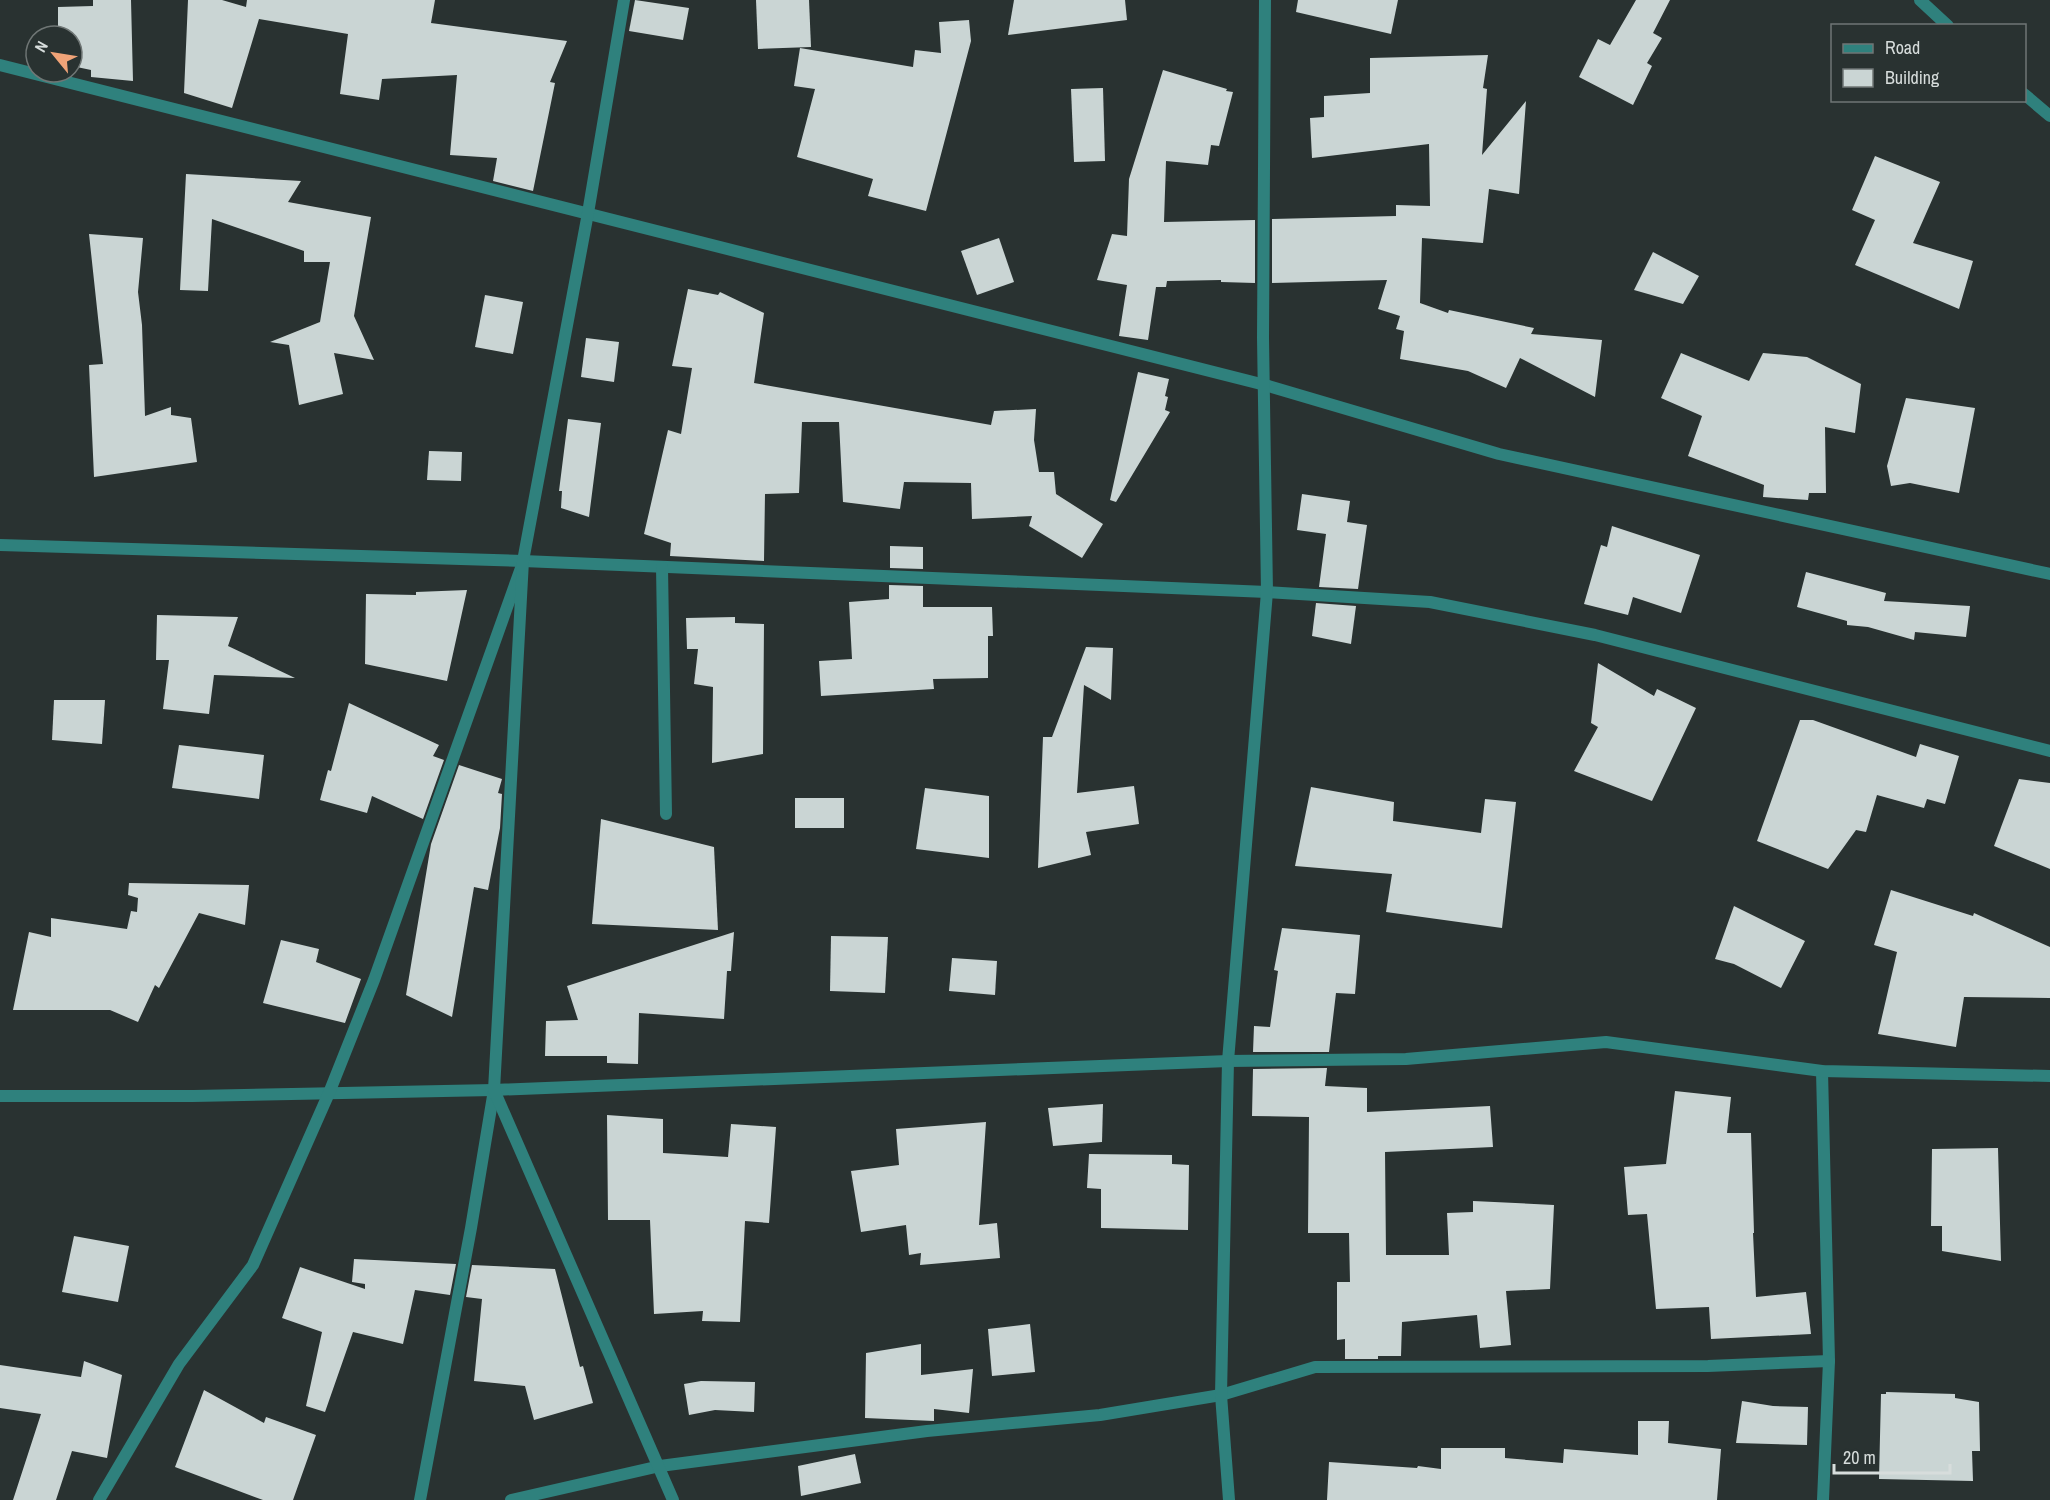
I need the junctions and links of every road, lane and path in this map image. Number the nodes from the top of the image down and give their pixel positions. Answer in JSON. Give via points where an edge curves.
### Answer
{"nodes":[{"id":1,"x":624,"y":0,"type":"edge"},
{"id":2,"x":1264,"y":0,"type":"edge"},
{"id":3,"x":1920,"y":0,"type":"edge"},
{"id":4,"x":1946,"y":24,"type":"edge"},
{"id":5,"x":0,"y":65,"type":"edge"},
{"id":6,"x":2026,"y":95,"type":"edge"},
{"id":7,"x":2050,"y":116,"type":"edge"},
{"id":8,"x":588,"y":213,"type":"junction"},
{"id":9,"x":1265,"y":385,"type":"junction"},
{"id":10,"x":0,"y":545,"type":"edge"},
{"id":11,"x":523,"y":561,"type":"junction"},
{"id":12,"x":662,"y":567,"type":"junction"},
{"id":13,"x":2050,"y":574,"type":"edge"},
{"id":14,"x":1268,"y":592,"type":"junction"},
{"id":15,"x":2050,"y":751,"type":"edge"},
{"id":16,"x":666,"y":814,"type":"dead end"},
{"id":17,"x":1228,"y":1061,"type":"junction"},
{"id":18,"x":1822,"y":1071,"type":"junction"},
{"id":19,"x":2050,"y":1076,"type":"edge"},
{"id":20,"x":494,"y":1090,"type":"junction"},
{"id":21,"x":328,"y":1093,"type":"junction"},
{"id":22,"x":0,"y":1096,"type":"edge"},
{"id":23,"x":1829,"y":1361,"type":"junction"},
{"id":24,"x":1221,"y":1395,"type":"junction"},
{"id":25,"x":660,"y":1466,"type":"junction"},
{"id":26,"x":99,"y":1500,"type":"edge"},
{"id":27,"x":420,"y":1500,"type":"edge"},
{"id":28,"x":512,"y":1500,"type":"edge"},
{"id":29,"x":674,"y":1500,"type":"edge"},
{"id":30,"x":1229,"y":1500,"type":"edge"},
{"id":31,"x":1823,"y":1500,"type":"edge"}],
"edges":[{"from":1,"to":8,"type":"street"},
{"from":2,"to":9,"type":"street"},
{"from":3,"to":4,"type":"street"},
{"from":5,"to":8,"type":"street"},
{"from":6,"to":7,"type":"street"},
{"from":8,"to":9,"type":"street"},
{"from":8,"to":11,"type":"street"},
{"from":9,"to":13,"type":"street","via":[[1499,454]]},
{"from":9,"to":14,"type":"street"},
{"from":10,"to":11,"type":"street"},
{"from":11,"to":12,"type":"street"},
{"from":11,"to":20,"type":"street"},
{"from":11,"to":21,"type":"street","via":[[374,980]]},
{"from":12,"to":14,"type":"street"},
{"from":12,"to":16,"type":"street"},
{"from":14,"to":15,"type":"street","via":[[1430,602],[1595,635]]},
{"from":14,"to":17,"type":"street"},
{"from":17,"to":18,"type":"street","via":[[1406,1059],[1606,1042]]},
{"from":17,"to":20,"type":"street"},
{"from":17,"to":24,"type":"street"},
{"from":18,"to":19,"type":"street"},
{"from":18,"to":23,"type":"street"},
{"from":20,"to":21,"type":"street"},
{"from":20,"to":25,"type":"street"},
{"from":20,"to":27,"type":"street"},
{"from":21,"to":22,"type":"street"},
{"from":21,"to":26,"type":"street","via":[[253,1265],[179,1364]]},
{"from":23,"to":24,"type":"street","via":[[1315,1368]]},
{"from":23,"to":31,"type":"street"},
{"from":24,"to":25,"type":"street","via":[[1100,1415],[927,1431]]},
{"from":24,"to":30,"type":"street"},
{"from":25,"to":28,"type":"street"},
{"from":25,"to":29,"type":"street"}]}
